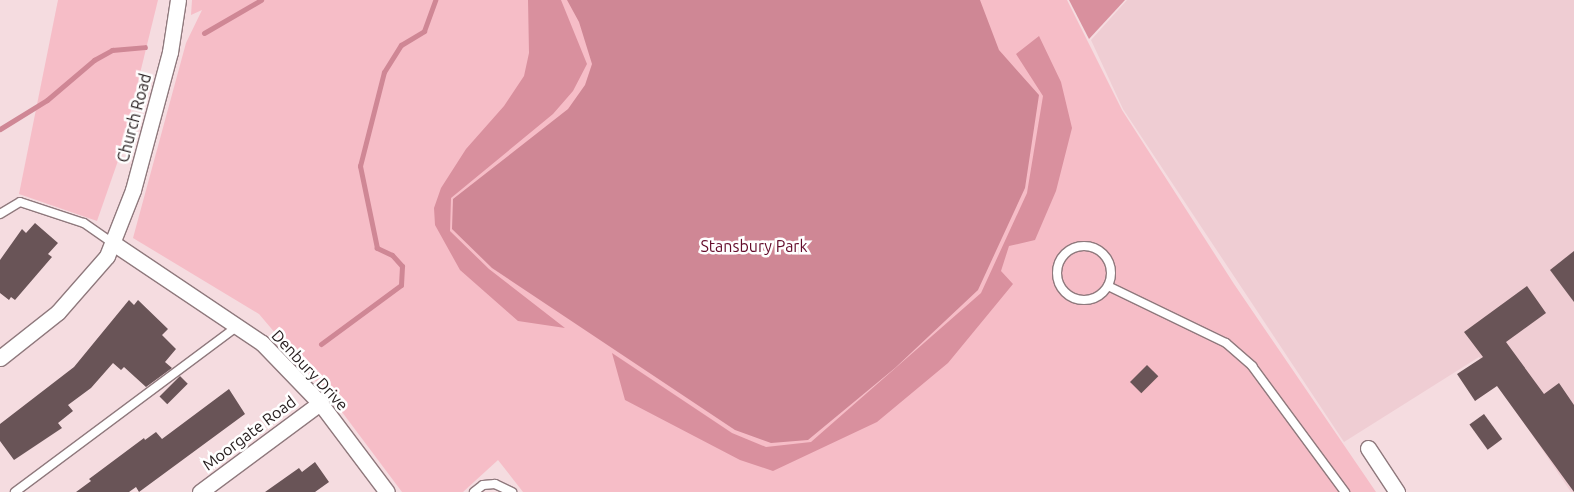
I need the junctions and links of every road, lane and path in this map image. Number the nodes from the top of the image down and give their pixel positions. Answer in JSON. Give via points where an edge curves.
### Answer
{"nodes":[{"id":1,"x":178,"y":0,"type":"edge"},
{"id":2,"x":0,"y":214,"type":"edge"},
{"id":3,"x":113,"y":243,"type":"junction"},
{"id":4,"x":1108,"y":286,"type":"junction"},
{"id":5,"x":239,"y":325,"type":"junction"},
{"id":6,"x":0,"y":358,"type":"edge"},
{"id":7,"x":320,"y":403,"type":"junction"},
{"id":8,"x":1368,"y":448,"type":"dead end"},
{"id":9,"x":15,"y":492,"type":"edge"},
{"id":10,"x":200,"y":492,"type":"edge"},
{"id":11,"x":386,"y":492,"type":"edge"},
{"id":12,"x":474,"y":492,"type":"edge"},
{"id":13,"x":512,"y":492,"type":"edge"},
{"id":14,"x":1345,"y":492,"type":"edge"},
{"id":15,"x":1398,"y":492,"type":"edge"}],
"edges":[{"from":1,"to":3,"type":"street","name":"Church Road","via":[[170,52],[133,190]]},
{"from":2,"to":3,"type":"lane","via":[[20,202],[84,223]]},
{"from":3,"to":5,"type":"street","name":"Denbury Drive"},
{"from":3,"to":6,"type":"street","name":"Church Road","via":[[75,294],[30,336]]},
{"from":4,"to":4,"type":"lane","via":[[1110,269],[1098,250],[1087,246],[1075,248],[1062,258],[1058,275],[1060,286],[1068,295],[1090,300]]},
{"from":4,"to":14,"type":"lane","via":[[1226,343],[1252,366]]},
{"from":5,"to":7,"type":"street","name":"Denbury Drive","via":[[277,357]]},
{"from":5,"to":9,"type":"lane"},
{"from":7,"to":10,"type":"street","name":"Moorgate Road"},
{"from":7,"to":11,"type":"street","name":"Denbury Drive"},
{"from":8,"to":15,"type":"street"},
{"from":12,"to":13,"type":"lane","via":[[495,484]]}]}
